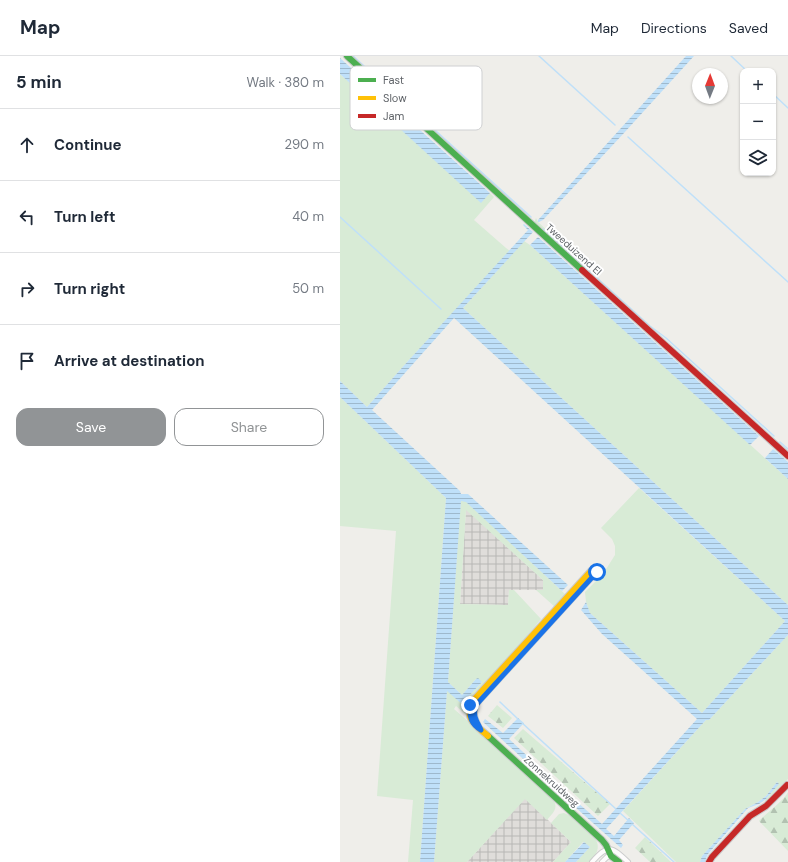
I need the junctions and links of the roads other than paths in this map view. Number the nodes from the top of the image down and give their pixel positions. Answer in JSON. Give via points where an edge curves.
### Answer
{"nodes":[{"id":1,"x":347,"y":56,"type":"edge"},
{"id":2,"x":358,"y":66,"type":"edge"},
{"id":3,"x":428,"y":130,"type":"edge"},
{"id":4,"x":788,"y":456,"type":"edge"},
{"id":5,"x":595,"y":571,"type":"dead end"},
{"id":6,"x":787,"y":785,"type":"dead end"},
{"id":7,"x":608,"y":849,"type":"junction"},
{"id":8,"x":610,"y":856,"type":"junction"},
{"id":9,"x":592,"y":862,"type":"edge"},
{"id":10,"x":602,"y":862,"type":"edge"},
{"id":11,"x":619,"y":862,"type":"edge"},
{"id":12,"x":628,"y":862,"type":"edge"},
{"id":13,"x":709,"y":862,"type":"edge"}],
"edges":[{"from":1,"to":2,"type":"street","name":"Tweeduizend El"},
{"from":3,"to":4,"type":"street","name":"Tweeduizend El"},
{"from":5,"to":7,"type":"street","name":"Zonnekruidweg","via":[[472,701],[469,712],[476,727],[602,840]]},
{"from":6,"to":13,"type":"street","via":[[766,806],[750,816]]},
{"from":7,"to":8,"type":"street","name":"Zonnekruidweg"},
{"from":7,"to":9,"type":"street","via":[[602,851]]},
{"from":7,"to":12,"type":"street","name":"Zonnekruidweg"},
{"from":8,"to":10,"type":"street"},
{"from":8,"to":11,"type":"street"}]}
